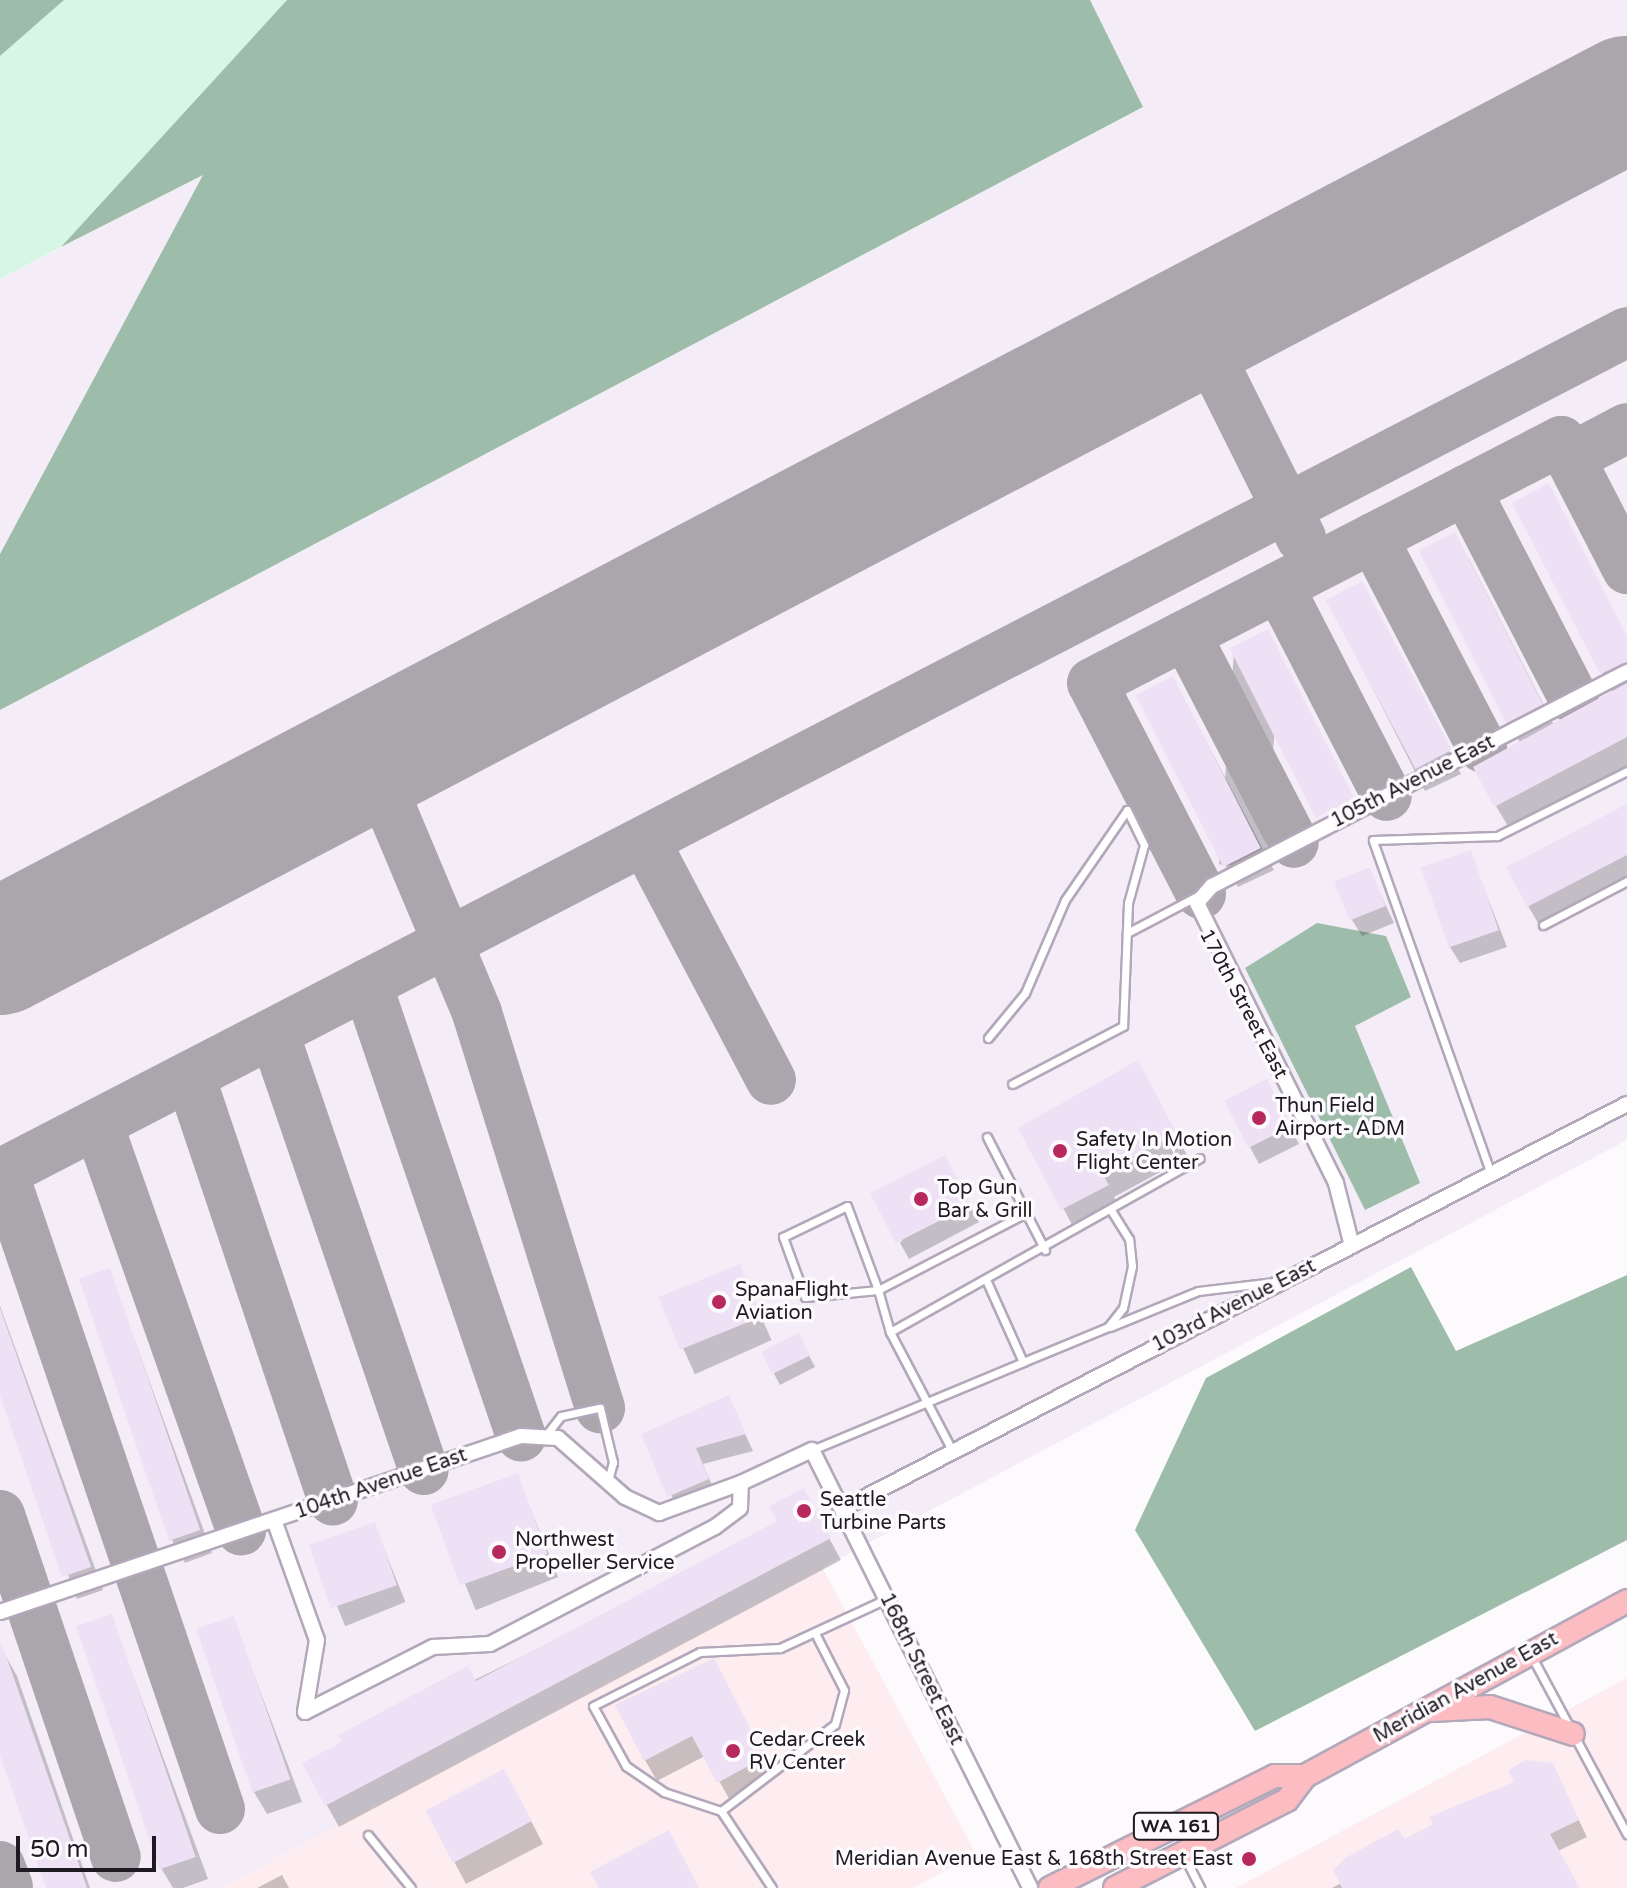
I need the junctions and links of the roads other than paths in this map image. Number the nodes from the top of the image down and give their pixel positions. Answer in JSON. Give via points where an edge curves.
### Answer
{"nodes":[{"id":1,"x":1627,"y":672,"type":"edge"},
{"id":2,"x":1627,"y":771,"type":"edge"},
{"id":3,"x":1627,"y":881,"type":"edge"},
{"id":4,"x":1201,"y":894,"type":"junction"},
{"id":5,"x":1543,"y":925,"type":"dead end"},
{"id":6,"x":1127,"y":933,"type":"junction"},
{"id":7,"x":988,"y":1038,"type":"dead end"},
{"id":8,"x":1012,"y":1084,"type":"dead end"},
{"id":9,"x":1627,"y":1104,"type":"edge"},
{"id":10,"x":987,"y":1137,"type":"dead end"},
{"id":11,"x":1200,"y":1158,"type":"dead end"},
{"id":12,"x":1491,"y":1174,"type":"junction"},
{"id":13,"x":1112,"y":1212,"type":"junction"},
{"id":14,"x":1026,"y":1213,"type":"junction"},
{"id":15,"x":1352,"y":1246,"type":"junction"},
{"id":16,"x":1045,"y":1250,"type":"junction"},
{"id":17,"x":987,"y":1282,"type":"junction"},
{"id":18,"x":1280,"y":1282,"type":"junction"},
{"id":19,"x":878,"y":1290,"type":"junction"},
{"id":20,"x":1108,"y":1327,"type":"junction"},
{"id":21,"x":890,"y":1332,"type":"junction"},
{"id":22,"x":1023,"y":1362,"type":"junction"},
{"id":23,"x":924,"y":1398,"type":"junction"},
{"id":24,"x":546,"y":1435,"type":"junction"},
{"id":25,"x":812,"y":1450,"type":"junction"},
{"id":26,"x":953,"y":1452,"type":"junction"},
{"id":27,"x":608,"y":1481,"type":"junction"},
{"id":28,"x":741,"y":1483,"type":"junction"},
{"id":29,"x":842,"y":1509,"type":"junction"},
{"id":30,"x":274,"y":1520,"type":"junction"},
{"id":31,"x":886,"y":1599,"type":"junction"},
{"id":32,"x":1627,"y":1601,"type":"edge"},
{"id":33,"x":0,"y":1612,"type":"edge"},
{"id":34,"x":815,"y":1633,"type":"junction"},
{"id":35,"x":1530,"y":1652,"type":"junction"},
{"id":36,"x":1426,"y":1710,"type":"junction"},
{"id":37,"x":1573,"y":1734,"type":"junction"},
{"id":38,"x":1305,"y":1776,"type":"junction"},
{"id":39,"x":721,"y":1811,"type":"junction"},
{"id":40,"x":1627,"y":1834,"type":"edge"},
{"id":41,"x":368,"y":1835,"type":"dead end"},
{"id":42,"x":1183,"y":1854,"type":"junction"},
{"id":43,"x":411,"y":1888,"type":"edge"},
{"id":44,"x":772,"y":1888,"type":"edge"},
{"id":45,"x":1030,"y":1888,"type":"edge"},
{"id":46,"x":1050,"y":1888,"type":"edge"},
{"id":47,"x":1115,"y":1888,"type":"edge"},
{"id":48,"x":1200,"y":1888,"type":"edge"}],
"edges":[{"from":1,"to":4,"type":"street","name":"105th Avenue East"},
{"from":2,"to":12,"type":"lane","via":[[1497,836],[1373,840]]},
{"from":3,"to":5,"type":"lane"},
{"from":4,"to":6,"type":"lane"},
{"from":4,"to":15,"type":"street","name":"170th Street East","via":[[1196,915],[1336,1183]]},
{"from":6,"to":7,"type":"lane","via":[[1144,845],[1127,810],[1065,900],[1025,993]]},
{"from":6,"to":8,"type":"lane","via":[[1123,1026]]},
{"from":9,"to":12,"type":"street","name":"103rd Avenue East"},
{"from":10,"to":14,"type":"lane"},
{"from":11,"to":13,"type":"lane"},
{"from":12,"to":15,"type":"street","name":"103rd Avenue East"},
{"from":13,"to":16,"type":"lane"},
{"from":13,"to":20,"type":"lane","via":[[1129,1239],[1132,1266],[1123,1308]]},
{"from":14,"to":16,"type":"lane"},
{"from":14,"to":19,"type":"lane"},
{"from":15,"to":18,"type":"street","name":"103rd Avenue East"},
{"from":16,"to":17,"type":"lane"},
{"from":17,"to":21,"type":"lane"},
{"from":17,"to":22,"type":"lane"},
{"from":18,"to":20,"type":"lane","via":[[1198,1291]]},
{"from":18,"to":26,"type":"street","name":"103rd Avenue East"},
{"from":19,"to":19,"type":"lane","via":[[847,1206],[783,1237],[805,1297]]},
{"from":19,"to":21,"type":"lane"},
{"from":20,"to":22,"type":"lane"},
{"from":21,"to":23,"type":"lane"},
{"from":22,"to":23,"type":"lane"},
{"from":23,"to":25,"type":"lane"},
{"from":23,"to":26,"type":"lane"},
{"from":24,"to":27,"type":"street","via":[[575,1448]]},
{"from":24,"to":27,"type":"lane","via":[[561,1416],[600,1408],[613,1462]]},
{"from":24,"to":30,"type":"street","name":"104th Avenue East","via":[[521,1436]]},
{"from":25,"to":28,"type":"street"},
{"from":25,"to":29,"type":"street","name":"168th Street East"},
{"from":26,"to":29,"type":"street","name":"103rd Avenue East"},
{"from":27,"to":28,"type":"street","via":[[659,1513]]},
{"from":28,"to":30,"type":"street","via":[[740,1508],[701,1534],[490,1644],[433,1647],[305,1712],[317,1640]]},
{"from":29,"to":31,"type":"street","name":"168th Street East"},
{"from":30,"to":33,"type":"street","name":"104th Avenue East"},
{"from":31,"to":34,"type":"lane"},
{"from":31,"to":45,"type":"street","name":"168th Street East"},
{"from":32,"to":35,"type":"main road","name":"Meridian Avenue East","number":"WA 161"},
{"from":34,"to":39,"type":"lane","via":[[844,1690],[835,1724]]},
{"from":34,"to":39,"type":"lane","via":[[763,1652],[700,1652],[593,1706],[626,1766],[664,1792]]},
{"from":35,"to":36,"type":"main road","name":"Meridian Avenue East","number":"WA 161"},
{"from":35,"to":37,"type":"lane"},
{"from":36,"to":37,"type":"main road","via":[[1490,1707]]},
{"from":36,"to":38,"type":"main road","name":"Meridian Avenue East","number":"WA 161"},
{"from":37,"to":40,"type":"lane"},
{"from":38,"to":42,"type":"main road","name":"Meridian Avenue East","number":"WA 161","via":[[1287,1800]]},
{"from":38,"to":46,"type":"main road","name":"Meridian Avenue East","number":"WA 161","via":[[1275,1776]]},
{"from":39,"to":44,"type":"lane"},
{"from":41,"to":43,"type":"lane"},
{"from":42,"to":47,"type":"main road","name":"Meridian Avenue East","number":"WA 161"},
{"from":42,"to":48,"type":"lane"}]}
